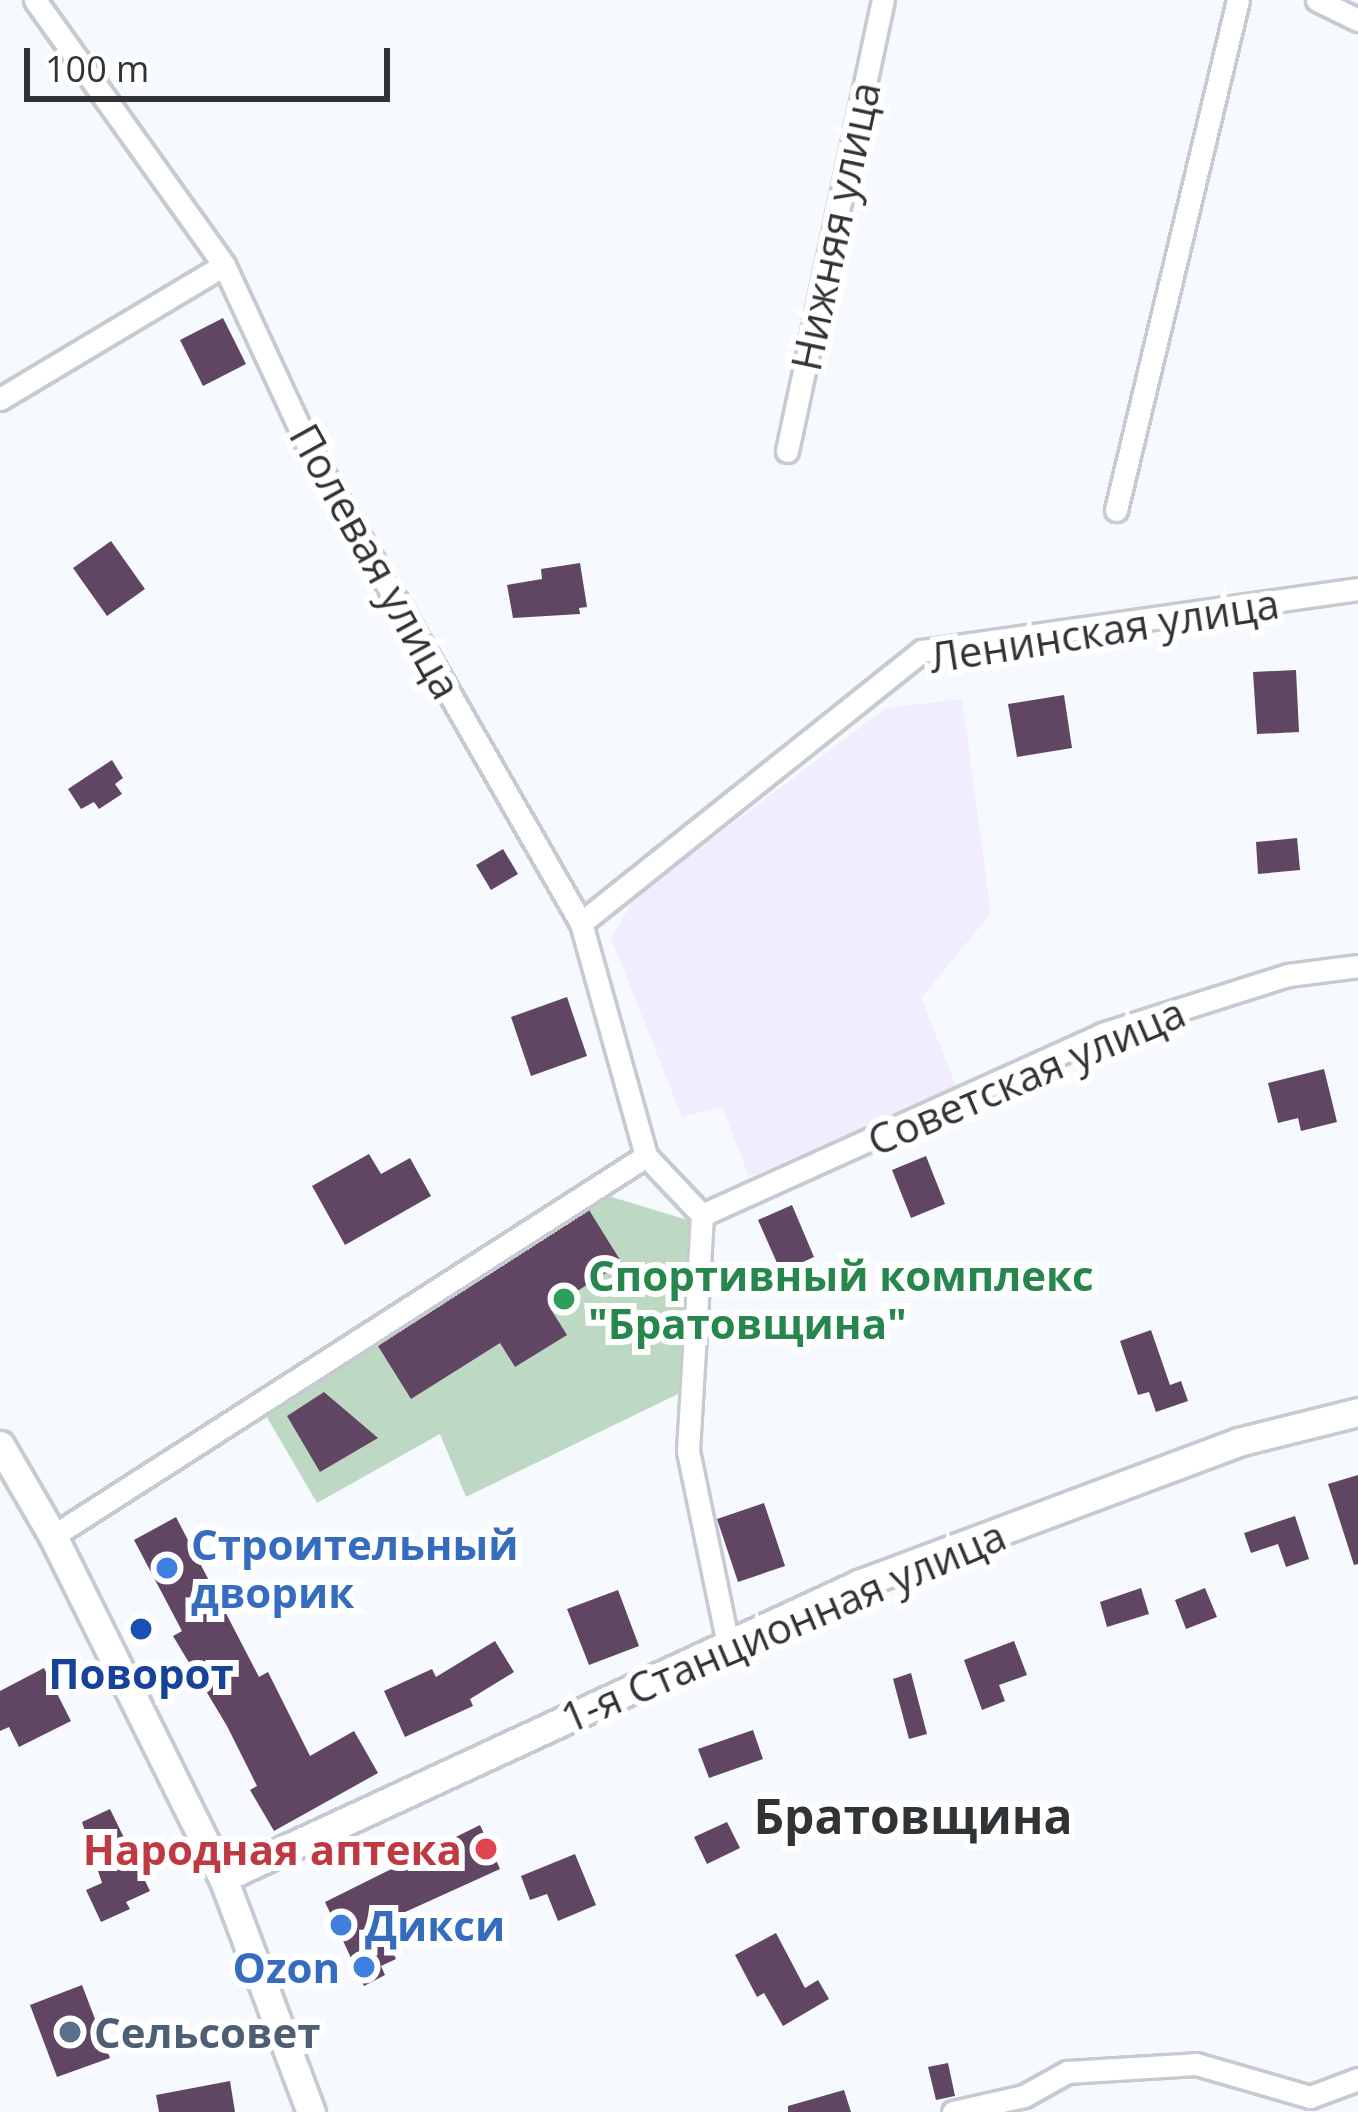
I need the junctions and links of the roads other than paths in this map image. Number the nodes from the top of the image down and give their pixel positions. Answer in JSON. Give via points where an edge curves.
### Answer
{"nodes":[{"id":1,"x":35,"y":0,"type":"edge"},
{"id":2,"x":883,"y":0,"type":"edge"},
{"id":3,"x":1238,"y":0,"type":"edge"},
{"id":4,"x":1317,"y":0,"type":"edge"},
{"id":5,"x":1358,"y":20,"type":"edge"},
{"id":6,"x":224,"y":265,"type":"junction"},
{"id":7,"x":0,"y":399,"type":"edge"},
{"id":8,"x":787,"y":451,"type":"dead end"},
{"id":9,"x":1116,"y":511,"type":"dead end"},
{"id":10,"x":1358,"y":590,"type":"edge"},
{"id":11,"x":581,"y":923,"type":"junction"},
{"id":12,"x":1358,"y":966,"type":"edge"},
{"id":13,"x":646,"y":1156,"type":"junction"},
{"id":14,"x":702,"y":1215,"type":"junction"},
{"id":15,"x":1358,"y":1412,"type":"edge"},
{"id":16,"x":0,"y":1445,"type":"edge"},
{"id":17,"x":53,"y":1536,"type":"junction"},
{"id":18,"x":728,"y":1644,"type":"junction"},
{"id":19,"x":223,"y":1878,"type":"junction"},
{"id":20,"x":1358,"y":2079,"type":"edge"},
{"id":21,"x":311,"y":2112,"type":"edge"},
{"id":22,"x":953,"y":2112,"type":"edge"}],
"edges":[{"from":1,"to":6,"type":"street","name":"Полевая улица"},
{"from":2,"to":8,"type":"street","name":"Нижняя улица"},
{"from":3,"to":9,"type":"street"},
{"from":4,"to":5,"type":"street"},
{"from":6,"to":7,"type":"street"},
{"from":6,"to":11,"type":"street","name":"Полевая улица","via":[[311,452]]},
{"from":10,"to":11,"type":"street","name":"Ленинская улица","via":[[922,651]]},
{"from":11,"to":13,"type":"street","name":"Полевая улица"},
{"from":12,"to":14,"type":"street","name":"Советская улица","via":[[1288,975],[1102,1034]]},
{"from":13,"to":14,"type":"street"},
{"from":13,"to":17,"type":"street"},
{"from":14,"to":18,"type":"street","via":[[688,1451]]},
{"from":15,"to":18,"type":"main road","name":"1-я Станционная улица","via":[[1238,1442],[859,1584]]},
{"from":16,"to":17,"type":"main road"},
{"from":17,"to":19,"type":"main road"},
{"from":18,"to":19,"type":"main road","name":"1-я Станционная улица"},
{"from":19,"to":21,"type":"main road"},
{"from":20,"to":22,"type":"street","via":[[1310,2096],[1196,2064],[1067,2072],[1024,2096]]}]}
